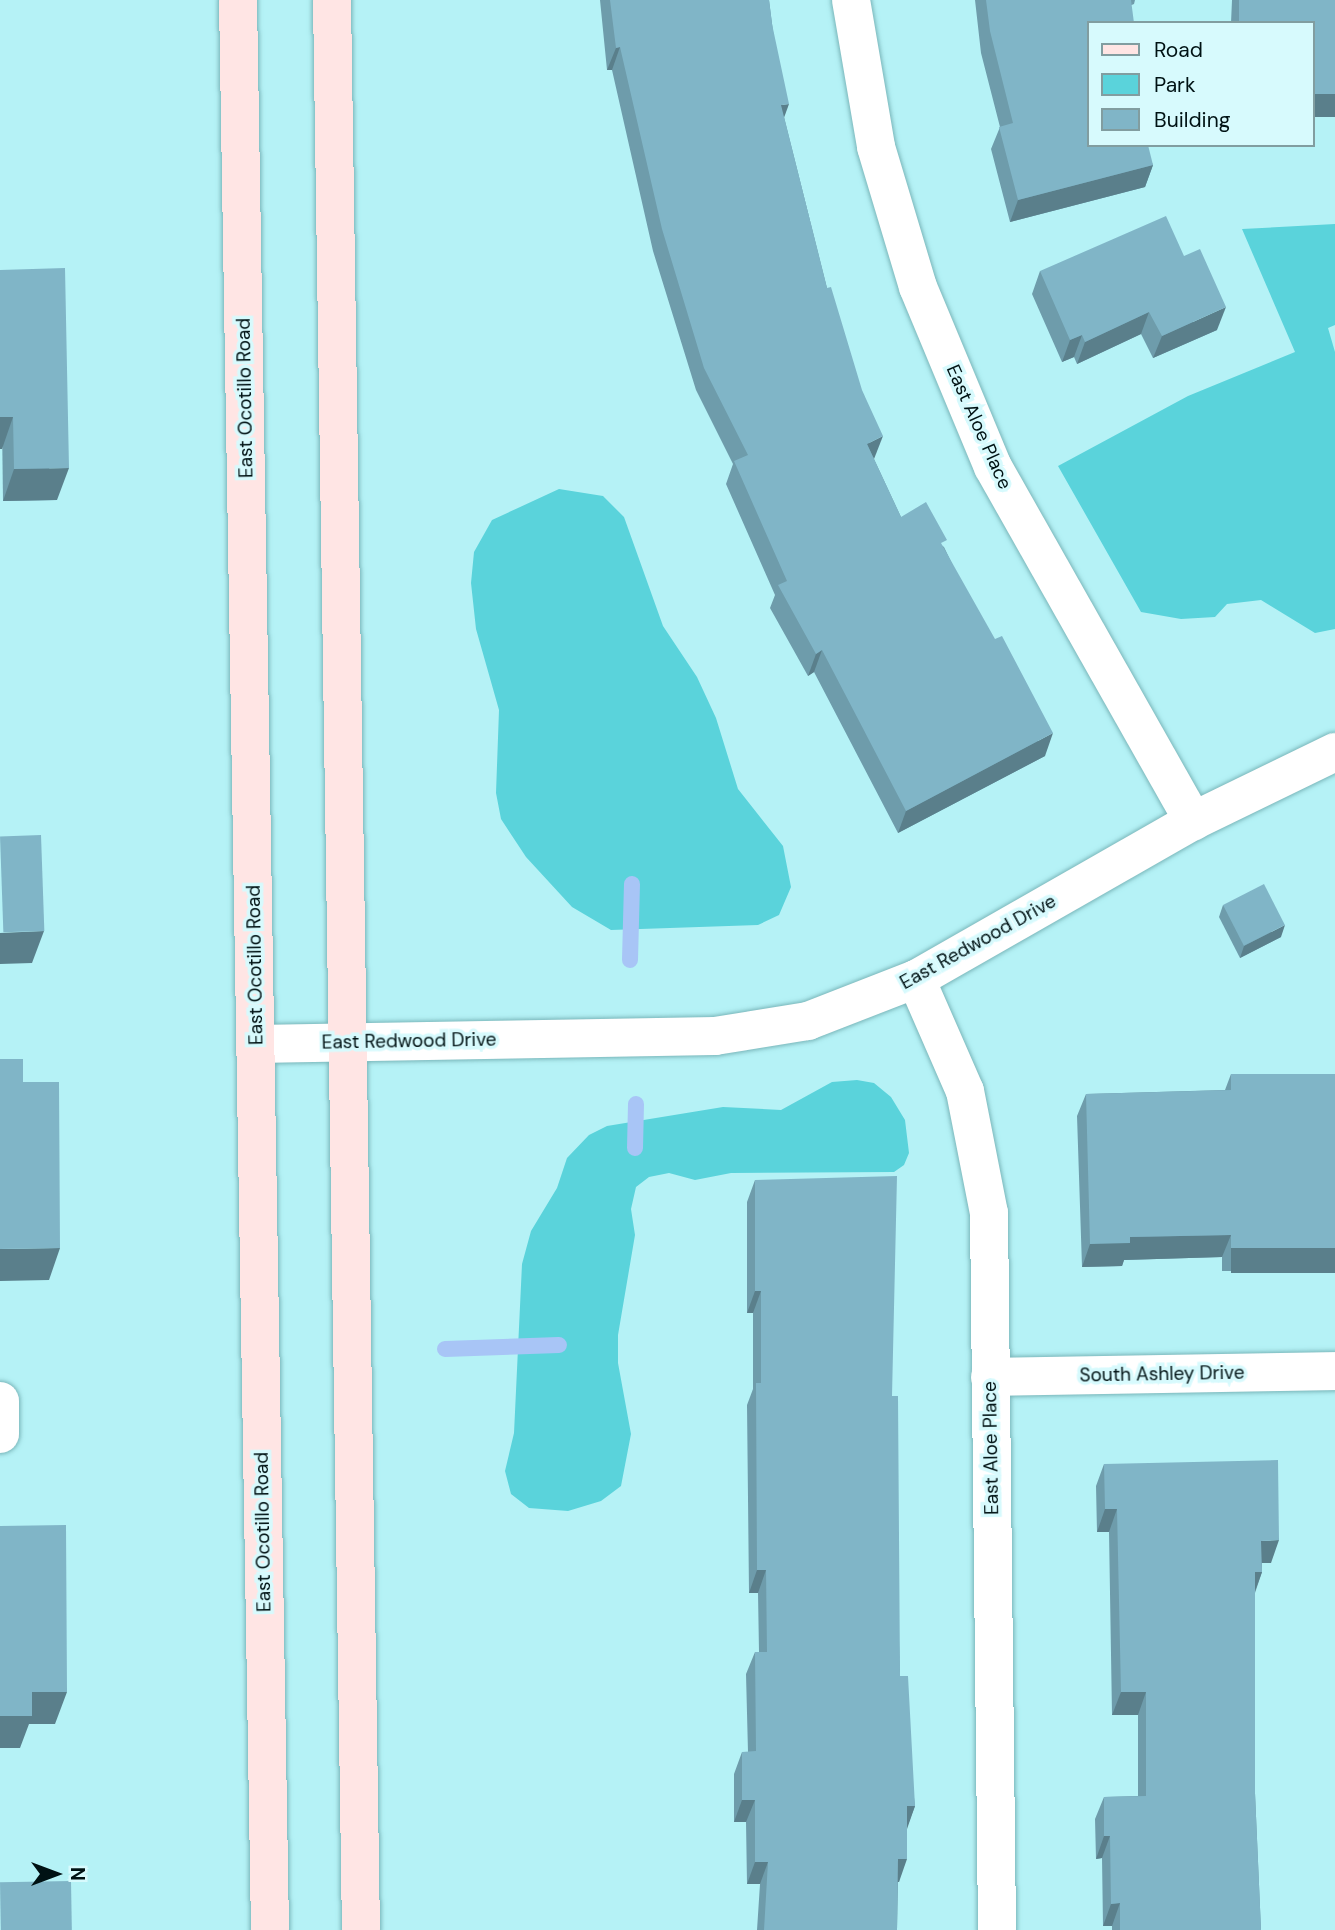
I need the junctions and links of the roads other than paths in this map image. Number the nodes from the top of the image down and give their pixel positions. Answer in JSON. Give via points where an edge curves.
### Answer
{"nodes":[{"id":1,"x":238,"y":0,"type":"edge"},
{"id":2,"x":332,"y":0,"type":"edge"},
{"id":3,"x":851,"y":0,"type":"edge"},
{"id":4,"x":1335,"y":752,"type":"edge"},
{"id":5,"x":1193,"y":821,"type":"junction"},
{"id":6,"x":916,"y":979,"type":"junction"},
{"id":7,"x":347,"y":1041,"type":"junction"},
{"id":8,"x":256,"y":1044,"type":"junction"},
{"id":9,"x":1335,"y":1371,"type":"edge"},
{"id":10,"x":990,"y":1377,"type":"junction"},
{"id":11,"x":0,"y":1401,"type":"edge"},
{"id":12,"x":0,"y":1434,"type":"edge"},
{"id":13,"x":270,"y":1930,"type":"edge"},
{"id":14,"x":361,"y":1930,"type":"edge"},
{"id":15,"x":998,"y":1930,"type":"edge"}],
"edges":[{"from":1,"to":8,"type":"main road","name":"East Ocotillo Road"},
{"from":2,"to":7,"type":"main road"},
{"from":3,"to":5,"type":"street","name":"East Aloe Place","via":[[876,147],[918,287],[993,467]]},
{"from":4,"to":5,"type":"street","name":"East Redwood Drive"},
{"from":5,"to":6,"type":"street","name":"East Redwood Drive"},
{"from":6,"to":7,"type":"street","name":"East Redwood Drive","via":[[808,1021],[715,1036]]},
{"from":6,"to":10,"type":"street","name":"East Aloe Place","via":[[965,1091],[980,1152],[989,1213]]},
{"from":7,"to":8,"type":"street","name":"East Redwood Drive"},
{"from":7,"to":14,"type":"main road"},
{"from":8,"to":13,"type":"main road","name":"East Ocotillo Road"},
{"from":9,"to":10,"type":"street","name":"South Ashley Drive"},
{"from":10,"to":15,"type":"street","name":"East Aloe Place"},
{"from":11,"to":12,"type":"street"}]}
